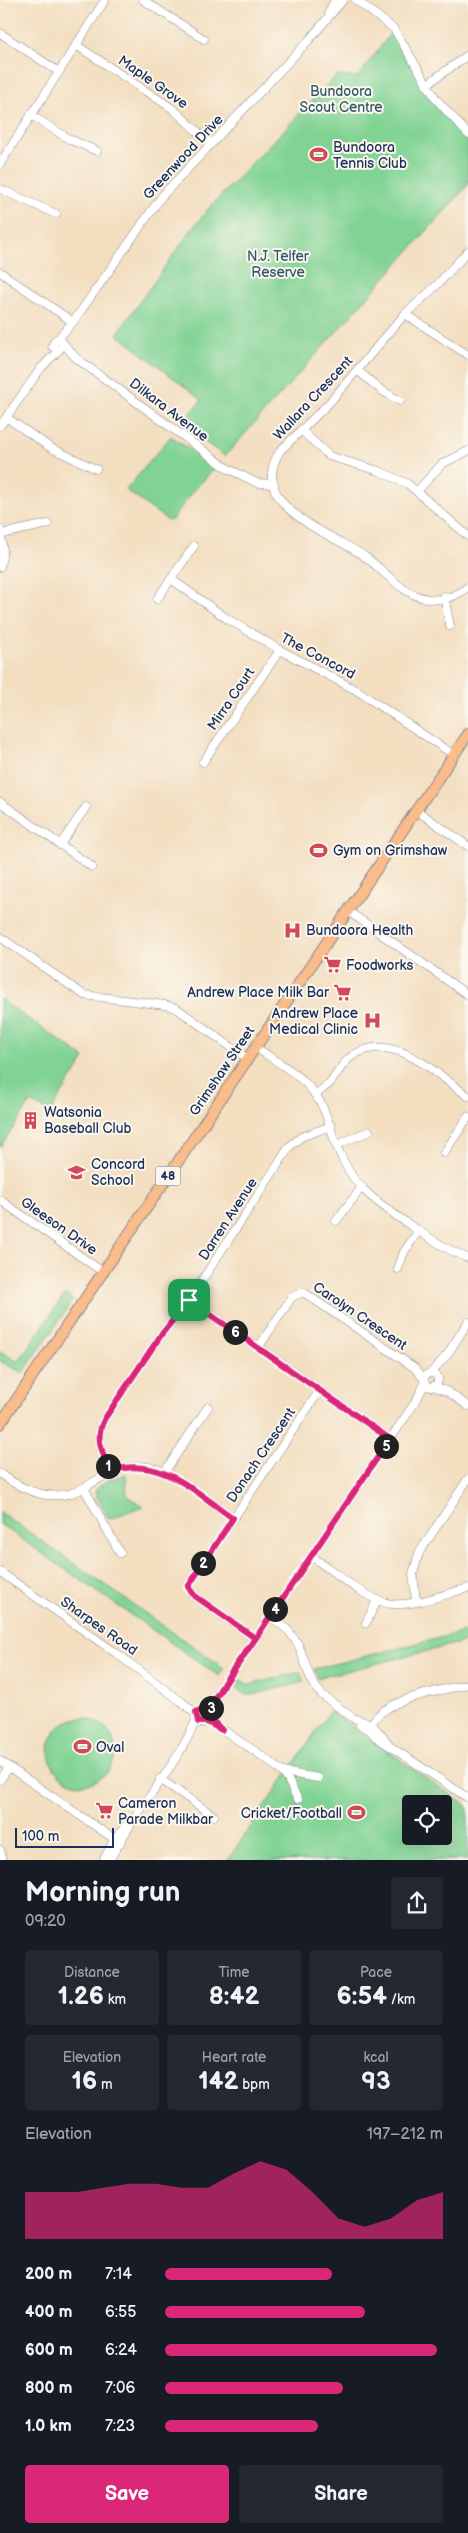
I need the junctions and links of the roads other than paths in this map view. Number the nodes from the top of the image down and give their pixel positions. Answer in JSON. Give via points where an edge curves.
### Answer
{"nodes":[{"id":1,"x":105,"y":0,"type":"edge"},
{"id":2,"x":143,"y":0,"type":"edge"},
{"id":3,"x":335,"y":0,"type":"edge"},
{"id":4,"x":344,"y":0,"type":"edge"},
{"id":5,"x":356,"y":0,"type":"edge"},
{"id":6,"x":363,"y":7,"type":"junction"},
{"id":7,"x":325,"y":20,"type":"junction"},
{"id":8,"x":0,"y":33,"type":"edge"},
{"id":9,"x":204,"y":39,"type":"dead end"},
{"id":10,"x":76,"y":45,"type":"junction"},
{"id":11,"x":468,"y":55,"type":"edge"},
{"id":12,"x":59,"y":72,"type":"junction"},
{"id":13,"x":426,"y":85,"type":"junction"},
{"id":14,"x":31,"y":115,"type":"junction"},
{"id":15,"x":468,"y":134,"type":"edge"},
{"id":16,"x":211,"y":144,"type":"junction"},
{"id":17,"x":97,"y":151,"type":"dead end"},
{"id":18,"x":0,"y":164,"type":"edge"},
{"id":19,"x":0,"y":189,"type":"edge"},
{"id":20,"x":56,"y":214,"type":"dead end"},
{"id":21,"x":468,"y":251,"type":"edge"},
{"id":22,"x":1,"y":274,"type":"edge"},
{"id":23,"x":405,"y":314,"type":"junction"},
{"id":24,"x":73,"y":322,"type":"junction"},
{"id":25,"x":59,"y":346,"type":"junction"},
{"id":26,"x":468,"y":355,"type":"edge"},
{"id":27,"x":357,"y":370,"type":"junction"},
{"id":28,"x":400,"y":401,"type":"dead end"},
{"id":29,"x":6,"y":418,"type":"junction"},
{"id":30,"x":0,"y":426,"type":"edge"},
{"id":31,"x":301,"y":430,"type":"junction"},
{"id":32,"x":468,"y":451,"type":"edge"},
{"id":33,"x":96,"y":469,"type":"dead end"},
{"id":34,"x":273,"y":482,"type":"junction"},
{"id":35,"x":418,"y":490,"type":"junction"},
{"id":36,"x":48,"y":524,"type":"dead end"},
{"id":37,"x":1,"y":532,"type":"edge"},
{"id":38,"x":468,"y":536,"type":"edge"},
{"id":39,"x":194,"y":546,"type":"dead end"},
{"id":40,"x":0,"y":567,"type":"edge"},
{"id":41,"x":171,"y":579,"type":"junction"},
{"id":42,"x":468,"y":582,"type":"edge"},
{"id":43,"x":468,"y":587,"type":"edge"},
{"id":44,"x":444,"y":597,"type":"junction"},
{"id":45,"x":156,"y":600,"type":"dead end"},
{"id":46,"x":450,"y":626,"type":"dead end"},
{"id":47,"x":280,"y":650,"type":"junction"},
{"id":48,"x":468,"y":734,"type":"edge"},
{"id":49,"x":454,"y":755,"type":"junction"},
{"id":50,"x":203,"y":762,"type":"dead end"},
{"id":51,"x":0,"y":802,"type":"edge"},
{"id":52,"x":86,"y":808,"type":"dead end"},
{"id":53,"x":416,"y":810,"type":"junction"},
{"id":54,"x":60,"y":845,"type":"junction"},
{"id":55,"x":468,"y":846,"type":"edge"},
{"id":56,"x":92,"y":867,"type":"dead end"},
{"id":57,"x":348,"y":911,"type":"junction"},
{"id":58,"x":0,"y":937,"type":"edge"},
{"id":59,"x":468,"y":995,"type":"edge"},
{"id":60,"x":256,"y":1047,"type":"junction"},
{"id":61,"x":248,"y":1059,"type":"junction"},
{"id":62,"x":316,"y":1095,"type":"junction"},
{"id":63,"x":468,"y":1096,"type":"edge"},
{"id":64,"x":468,"y":1117,"type":"edge"},
{"id":65,"x":331,"y":1126,"type":"junction"},
{"id":66,"x":369,"y":1131,"type":"dead end"},
{"id":67,"x":336,"y":1145,"type":"junction"},
{"id":68,"x":444,"y":1153,"type":"dead end"},
{"id":69,"x":362,"y":1187,"type":"junction"},
{"id":70,"x":0,"y":1200,"type":"edge"},
{"id":71,"x":336,"y":1221,"type":"dead end"},
{"id":72,"x":419,"y":1230,"type":"junction"},
{"id":73,"x":468,"y":1258,"type":"edge"},
{"id":74,"x":398,"y":1270,"type":"dead end"},
{"id":75,"x":103,"y":1272,"type":"junction"},
{"id":76,"x":189,"y":1300,"type":"junction"},
{"id":77,"x":468,"y":1322,"type":"edge"},
{"id":78,"x":258,"y":1348,"type":"junction"},
{"id":79,"x":431,"y":1380,"type":"junction"},
{"id":80,"x":320,"y":1390,"type":"junction"},
{"id":81,"x":468,"y":1406,"type":"edge"},
{"id":82,"x":208,"y":1407,"type":"dead end"},
{"id":83,"x":0,"y":1424,"type":"edge"},
{"id":84,"x":390,"y":1439,"type":"junction"},
{"id":85,"x":110,"y":1471,"type":"junction"},
{"id":86,"x":164,"y":1473,"type":"junction"},
{"id":87,"x":0,"y":1474,"type":"edge"},
{"id":88,"x":468,"y":1480,"type":"edge"},
{"id":89,"x":84,"y":1488,"type":"junction"},
{"id":90,"x":233,"y":1518,"type":"junction"},
{"id":91,"x":120,"y":1553,"type":"dead end"},
{"id":92,"x":312,"y":1556,"type":"junction"},
{"id":93,"x":0,"y":1572,"type":"edge"},
{"id":94,"x":468,"y":1588,"type":"edge"},
{"id":95,"x":378,"y":1600,"type":"junction"},
{"id":96,"x":416,"y":1601,"type":"junction"},
{"id":97,"x":269,"y":1618,"type":"junction"},
{"id":98,"x":366,"y":1623,"type":"dead end"},
{"id":99,"x":255,"y":1638,"type":"junction"},
{"id":100,"x":468,"y":1684,"type":"edge"},
{"id":101,"x":203,"y":1716,"type":"junction"},
{"id":102,"x":371,"y":1726,"type":"junction"},
{"id":103,"x":0,"y":1761,"type":"edge"},
{"id":104,"x":9,"y":1767,"type":"junction"},
{"id":105,"x":281,"y":1771,"type":"junction"},
{"id":106,"x":318,"y":1778,"type":"dead end"},
{"id":107,"x":160,"y":1779,"type":"junction"},
{"id":108,"x":0,"y":1780,"type":"edge"},
{"id":109,"x":468,"y":1798,"type":"edge"},
{"id":110,"x":298,"y":1800,"type":"dead end"},
{"id":111,"x":214,"y":1816,"type":"dead end"},
{"id":112,"x":117,"y":1842,"type":"junction"},
{"id":113,"x":0,"y":1850,"type":"edge"},
{"id":114,"x":3,"y":1860,"type":"edge"},
{"id":115,"x":103,"y":1860,"type":"edge"},
{"id":116,"x":109,"y":1860,"type":"edge"}],
"edges":[{"from":1,"to":10,"type":"street"},
{"from":2,"to":9,"type":"street"},
{"from":3,"to":7,"type":"street","name":"Greenwood Drive"},
{"from":4,"to":6,"type":"street"},
{"from":4,"to":7,"type":"street","name":"Greenwood Drive"},
{"from":5,"to":6,"type":"street"},
{"from":6,"to":13,"type":"street","via":[[398,34]]},
{"from":7,"to":16,"type":"street","name":"Greenwood Drive"},
{"from":8,"to":12,"type":"street"},
{"from":10,"to":12,"type":"street"},
{"from":10,"to":16,"type":"street","name":"Maple Grove","via":[[172,109]]},
{"from":11,"to":13,"type":"street"},
{"from":12,"to":14,"type":"street"},
{"from":13,"to":15,"type":"street"},
{"from":14,"to":17,"type":"street","via":[[69,139]]},
{"from":14,"to":18,"type":"street"},
{"from":16,"to":24,"type":"street","name":"Greenwood Drive","via":[[155,204]]},
{"from":19,"to":20,"type":"street"},
{"from":21,"to":23,"type":"street","name":"Wallara Crescent"},
{"from":22,"to":24,"type":"street"},
{"from":23,"to":26,"type":"street"},
{"from":23,"to":27,"type":"street","name":"Wallara Crescent"},
{"from":24,"to":25,"type":"street","name":"Greenwood Drive"},
{"from":25,"to":29,"type":"street","name":"Greenwood Drive"},
{"from":25,"to":34,"type":"street","name":"Dilkara Avenue","via":[[227,468],[248,479]]},
{"from":27,"to":28,"type":"street"},
{"from":27,"to":31,"type":"street","name":"Wallara Crescent"},
{"from":29,"to":30,"type":"street","name":"Greenwood Drive"},
{"from":29,"to":33,"type":"street","via":[[51,448]]},
{"from":31,"to":34,"type":"street","name":"Wallara Crescent","via":[[277,456]]},
{"from":31,"to":35,"type":"street","via":[[329,456],[391,475]]},
{"from":32,"to":35,"type":"street","via":[[442,464]]},
{"from":34,"to":44,"type":"street","via":[[281,501],[303,521],[364,556],[415,591]]},
{"from":35,"to":38,"type":"street","via":[[448,521]]},
{"from":36,"to":37,"type":"street"},
{"from":37,"to":40,"type":"street","via":[[3,552]]},
{"from":39,"to":41,"type":"street"},
{"from":41,"to":45,"type":"street"},
{"from":41,"to":47,"type":"street","name":"The Concord","via":[[226,618]]},
{"from":42,"to":44,"type":"street"},
{"from":43,"to":44,"type":"street"},
{"from":44,"to":46,"type":"street"},
{"from":47,"to":49,"type":"street","name":"The Concord","via":[[356,690]]},
{"from":47,"to":50,"type":"street","name":"Mirra Court"},
{"from":48,"to":49,"type":"main road","name":"Grimshaw Street","number":"48"},
{"from":49,"to":53,"type":"main road","name":"Grimshaw Street","number":"48"},
{"from":51,"to":54,"type":"street"},
{"from":52,"to":54,"type":"street"},
{"from":53,"to":55,"type":"street"},
{"from":53,"to":57,"type":"main road","name":"Grimshaw Street","number":"48"},
{"from":54,"to":56,"type":"street"},
{"from":57,"to":59,"type":"street"},
{"from":57,"to":60,"type":"main road","name":"Grimshaw Street","number":"48"},
{"from":58,"to":61,"type":"street","via":[[74,990],[95,997],[176,1008]]},
{"from":60,"to":61,"type":"main road","name":"Grimshaw Street","number":"48"},
{"from":60,"to":62,"type":"street","via":[[298,1077]]},
{"from":61,"to":75,"type":"main road","name":"Grimshaw Street","number":"48"},
{"from":62,"to":63,"type":"street","via":[[352,1056],[364,1050],[385,1047],[406,1053]]},
{"from":62,"to":65,"type":"street"},
{"from":64,"to":68,"type":"street"},
{"from":65,"to":67,"type":"street"},
{"from":65,"to":76,"type":"street","name":"Darren Avenue","via":[[301,1137],[290,1146]]},
{"from":66,"to":67,"type":"street"},
{"from":67,"to":69,"type":"street","via":[[347,1168]]},
{"from":69,"to":71,"type":"street"},
{"from":69,"to":72,"type":"street"},
{"from":70,"to":75,"type":"street","name":"Gleeson Drive"},
{"from":72,"to":73,"type":"street"},
{"from":72,"to":74,"type":"street","via":[[404,1252]]},
{"from":75,"to":83,"type":"main road","name":"Grimshaw Street","number":"48"},
{"from":76,"to":78,"type":"street"},
{"from":76,"to":85,"type":"street","name":"Darren Avenue","via":[[161,1335],[102,1424],[99,1440]]},
{"from":77,"to":79,"type":"street"},
{"from":78,"to":79,"type":"street","name":"Carolyn Crescent","via":[[292,1297],[300,1292],[310,1295]]},
{"from":78,"to":80,"type":"street"},
{"from":79,"to":81,"type":"street"},
{"from":79,"to":84,"type":"street"},
{"from":80,"to":84,"type":"street"},
{"from":80,"to":90,"type":"street","name":"Donach Crescent"},
{"from":82,"to":86,"type":"street"},
{"from":84,"to":92,"type":"street"},
{"from":85,"to":86,"type":"street","via":[[141,1466]]},
{"from":85,"to":89,"type":"street"},
{"from":86,"to":90,"type":"street"},
{"from":87,"to":89,"type":"street","via":[[22,1489],[42,1495],[65,1495]]},
{"from":88,"to":96,"type":"street","via":[[419,1552],[413,1574]]},
{"from":89,"to":91,"type":"street"},
{"from":90,"to":99,"type":"street","name":"Donach Crescent","via":[[188,1589]]},
{"from":92,"to":95,"type":"street"},
{"from":92,"to":97,"type":"street"},
{"from":93,"to":101,"type":"street","name":"Sharpes Road"},
{"from":94,"to":96,"type":"street"},
{"from":95,"to":96,"type":"street","via":[[399,1604]]},
{"from":95,"to":98,"type":"street"},
{"from":97,"to":99,"type":"street"},
{"from":97,"to":102,"type":"street","via":[[283,1625],[302,1651],[316,1689],[361,1726]]},
{"from":99,"to":101,"type":"street"},
{"from":100,"to":102,"type":"street","via":[[406,1700],[388,1708]]},
{"from":101,"to":105,"type":"street","name":"Sharpes Road"},
{"from":101,"to":107,"type":"street"},
{"from":102,"to":109,"type":"street","via":[[376,1737]]},
{"from":103,"to":104,"type":"street"},
{"from":104,"to":108,"type":"street"},
{"from":104,"to":112,"type":"street"},
{"from":105,"to":106,"type":"street","name":"Sharpes Road"},
{"from":105,"to":110,"type":"street","name":"Sharpes Road"},
{"from":107,"to":111,"type":"street"},
{"from":107,"to":112,"type":"street"},
{"from":112,"to":115,"type":"street"},
{"from":112,"to":116,"type":"street"},
{"from":113,"to":114,"type":"street"}]}
